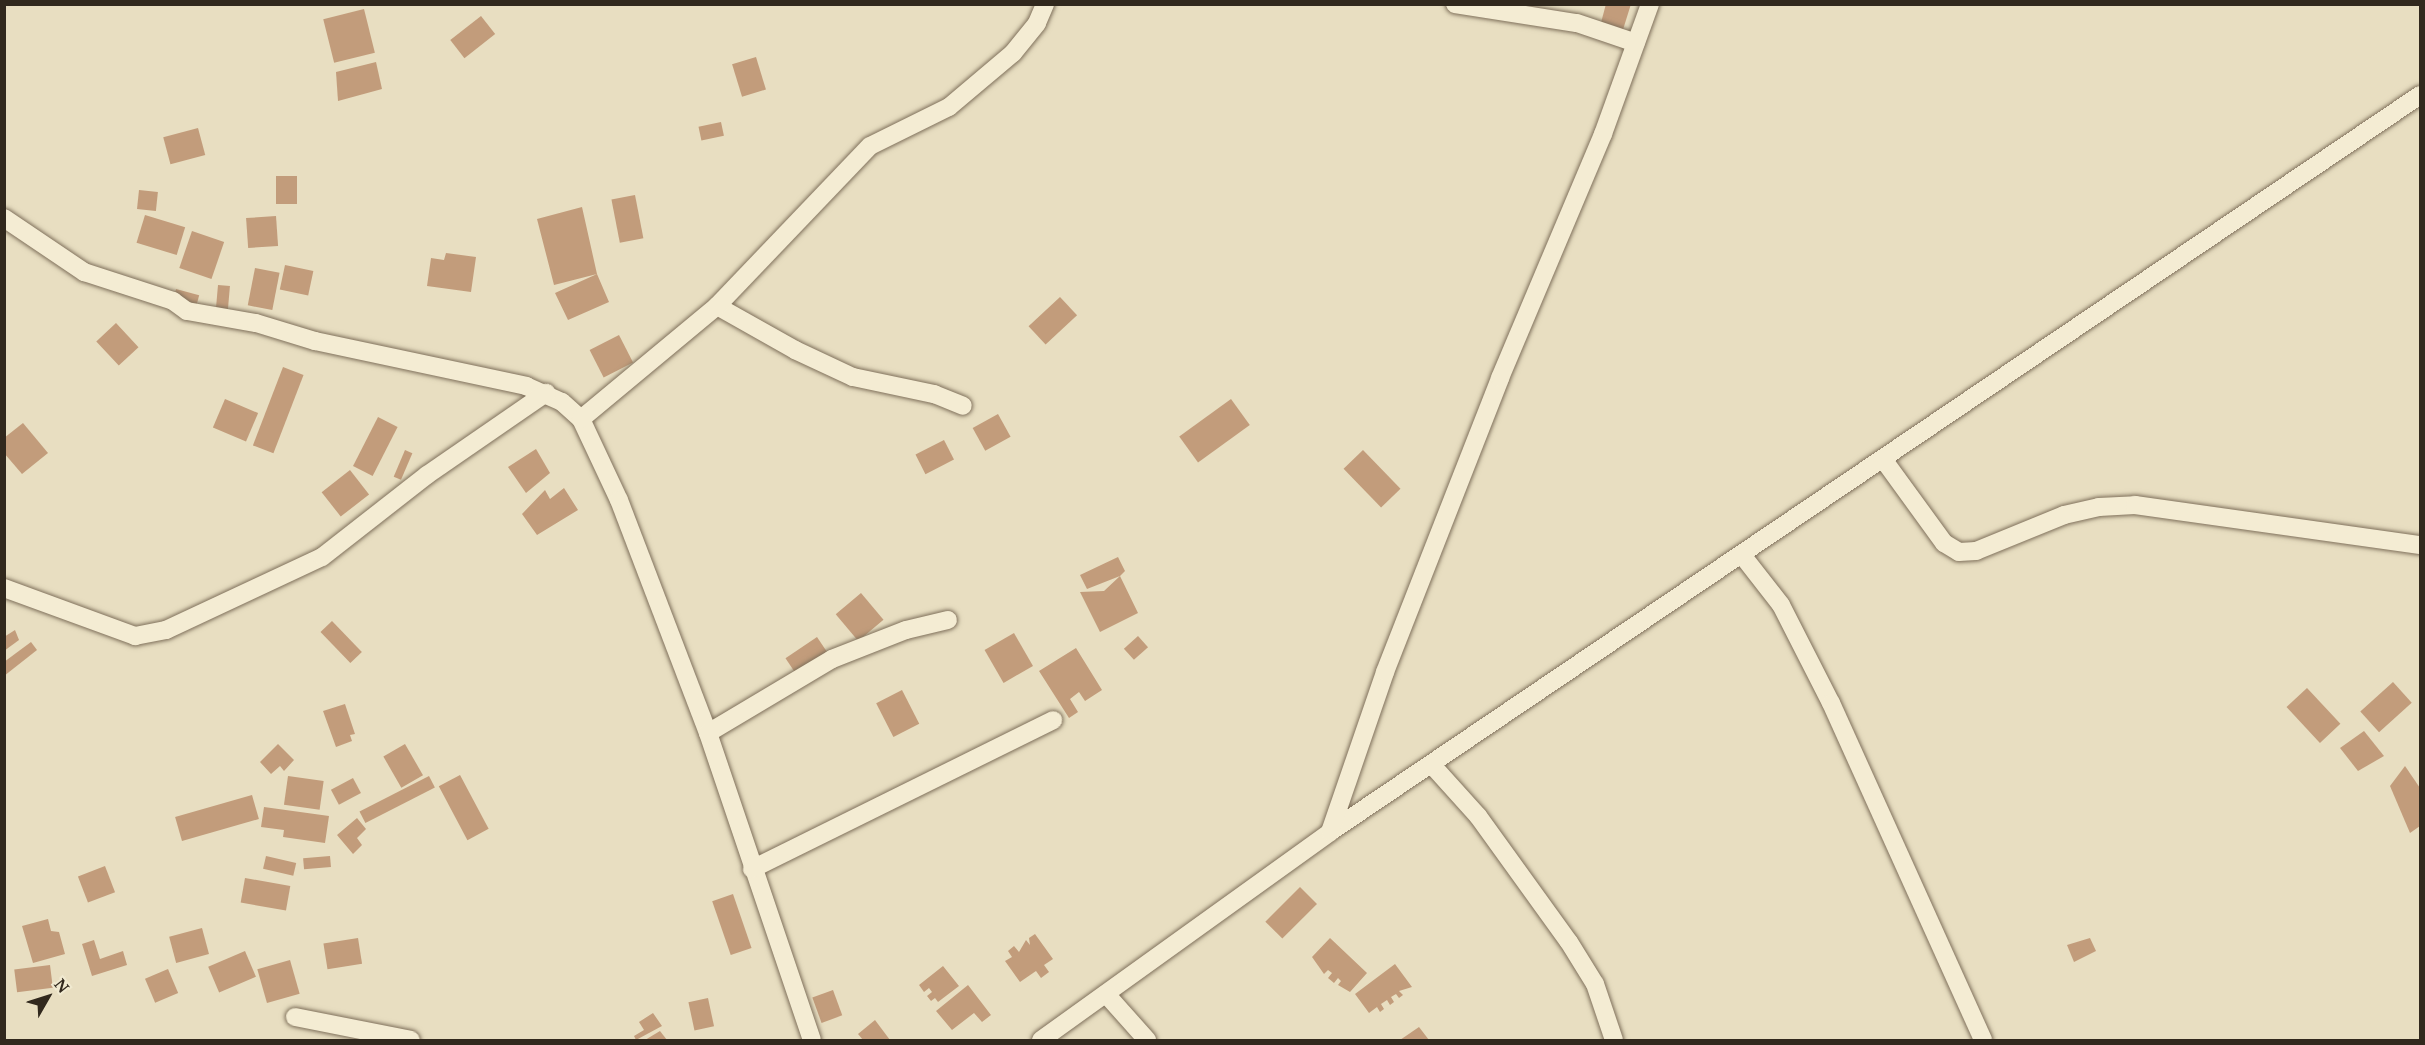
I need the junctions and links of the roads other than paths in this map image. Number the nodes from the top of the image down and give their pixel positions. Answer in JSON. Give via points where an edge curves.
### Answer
{"nodes":[{"id":1,"x":1045,"y":4,"type":"edge"},
{"id":2,"x":1455,"y":4,"type":"edge"},
{"id":3,"x":1650,"y":4,"type":"edge"},
{"id":4,"x":1636,"y":43,"type":"junction"},
{"id":5,"x":2421,"y":95,"type":"edge"},
{"id":6,"x":4,"y":218,"type":"edge"},
{"id":7,"x":717,"y":306,"type":"junction"},
{"id":8,"x":546,"y":393,"type":"junction"},
{"id":9,"x":963,"y":406,"type":"dead end"},
{"id":10,"x":581,"y":419,"type":"junction"},
{"id":11,"x":1883,"y":459,"type":"junction"},
{"id":12,"x":2421,"y":545,"type":"edge"},
{"id":13,"x":1742,"y":555,"type":"junction"},
{"id":14,"x":4,"y":588,"type":"edge"},
{"id":15,"x":948,"y":620,"type":"dead end"},
{"id":16,"x":1053,"y":720,"type":"dead end"},
{"id":17,"x":708,"y":733,"type":"junction"},
{"id":18,"x":1432,"y":765,"type":"junction"},
{"id":19,"x":1330,"y":832,"type":"junction"},
{"id":20,"x":752,"y":869,"type":"junction"},
{"id":21,"x":1106,"y":994,"type":"junction"},
{"id":22,"x":295,"y":1017,"type":"dead end"},
{"id":23,"x":411,"y":1041,"type":"edge"},
{"id":24,"x":812,"y":1041,"type":"edge"},
{"id":25,"x":1041,"y":1041,"type":"edge"},
{"id":26,"x":1147,"y":1041,"type":"edge"},
{"id":27,"x":1614,"y":1041,"type":"edge"},
{"id":28,"x":1983,"y":1041,"type":"edge"}],
"edges":[{"from":1,"to":7,"type":"street","via":[[1037,23],[1013,53],[949,107],[870,146]]},
{"from":2,"to":4,"type":"street","via":[[1577,23]]},
{"from":3,"to":4,"type":"street"},
{"from":4,"to":19,"type":"street","via":[[1394,650]]},
{"from":5,"to":11,"type":"street"},
{"from":6,"to":8,"type":"street","via":[[84,272],[173,301],[187,311],[256,322],[315,342]]},
{"from":7,"to":9,"type":"street","via":[[852,377],[934,394]]},
{"from":7,"to":10,"type":"street"},
{"from":8,"to":10,"type":"street"},
{"from":8,"to":14,"type":"street","via":[[428,475],[322,557],[166,630],[135,636],[16,596]]},
{"from":10,"to":17,"type":"street","via":[[619,500]]},
{"from":11,"to":12,"type":"street","via":[[1944,543],[1959,552],[1976,551],[2064,515],[2099,507],[2135,505]]},
{"from":11,"to":13,"type":"street"},
{"from":13,"to":18,"type":"street"},
{"from":13,"to":28,"type":"street","via":[[1781,605],[1831,703]]},
{"from":15,"to":17,"type":"street","via":[[906,630],[832,658]]},
{"from":16,"to":20,"type":"street"},
{"from":17,"to":20,"type":"street"},
{"from":18,"to":19,"type":"street"},
{"from":18,"to":27,"type":"street","via":[[1478,816],[1569,942],[1595,984]]},
{"from":19,"to":21,"type":"street"},
{"from":20,"to":24,"type":"street"},
{"from":21,"to":25,"type":"street"},
{"from":21,"to":26,"type":"street"},
{"from":22,"to":23,"type":"street"}]}
